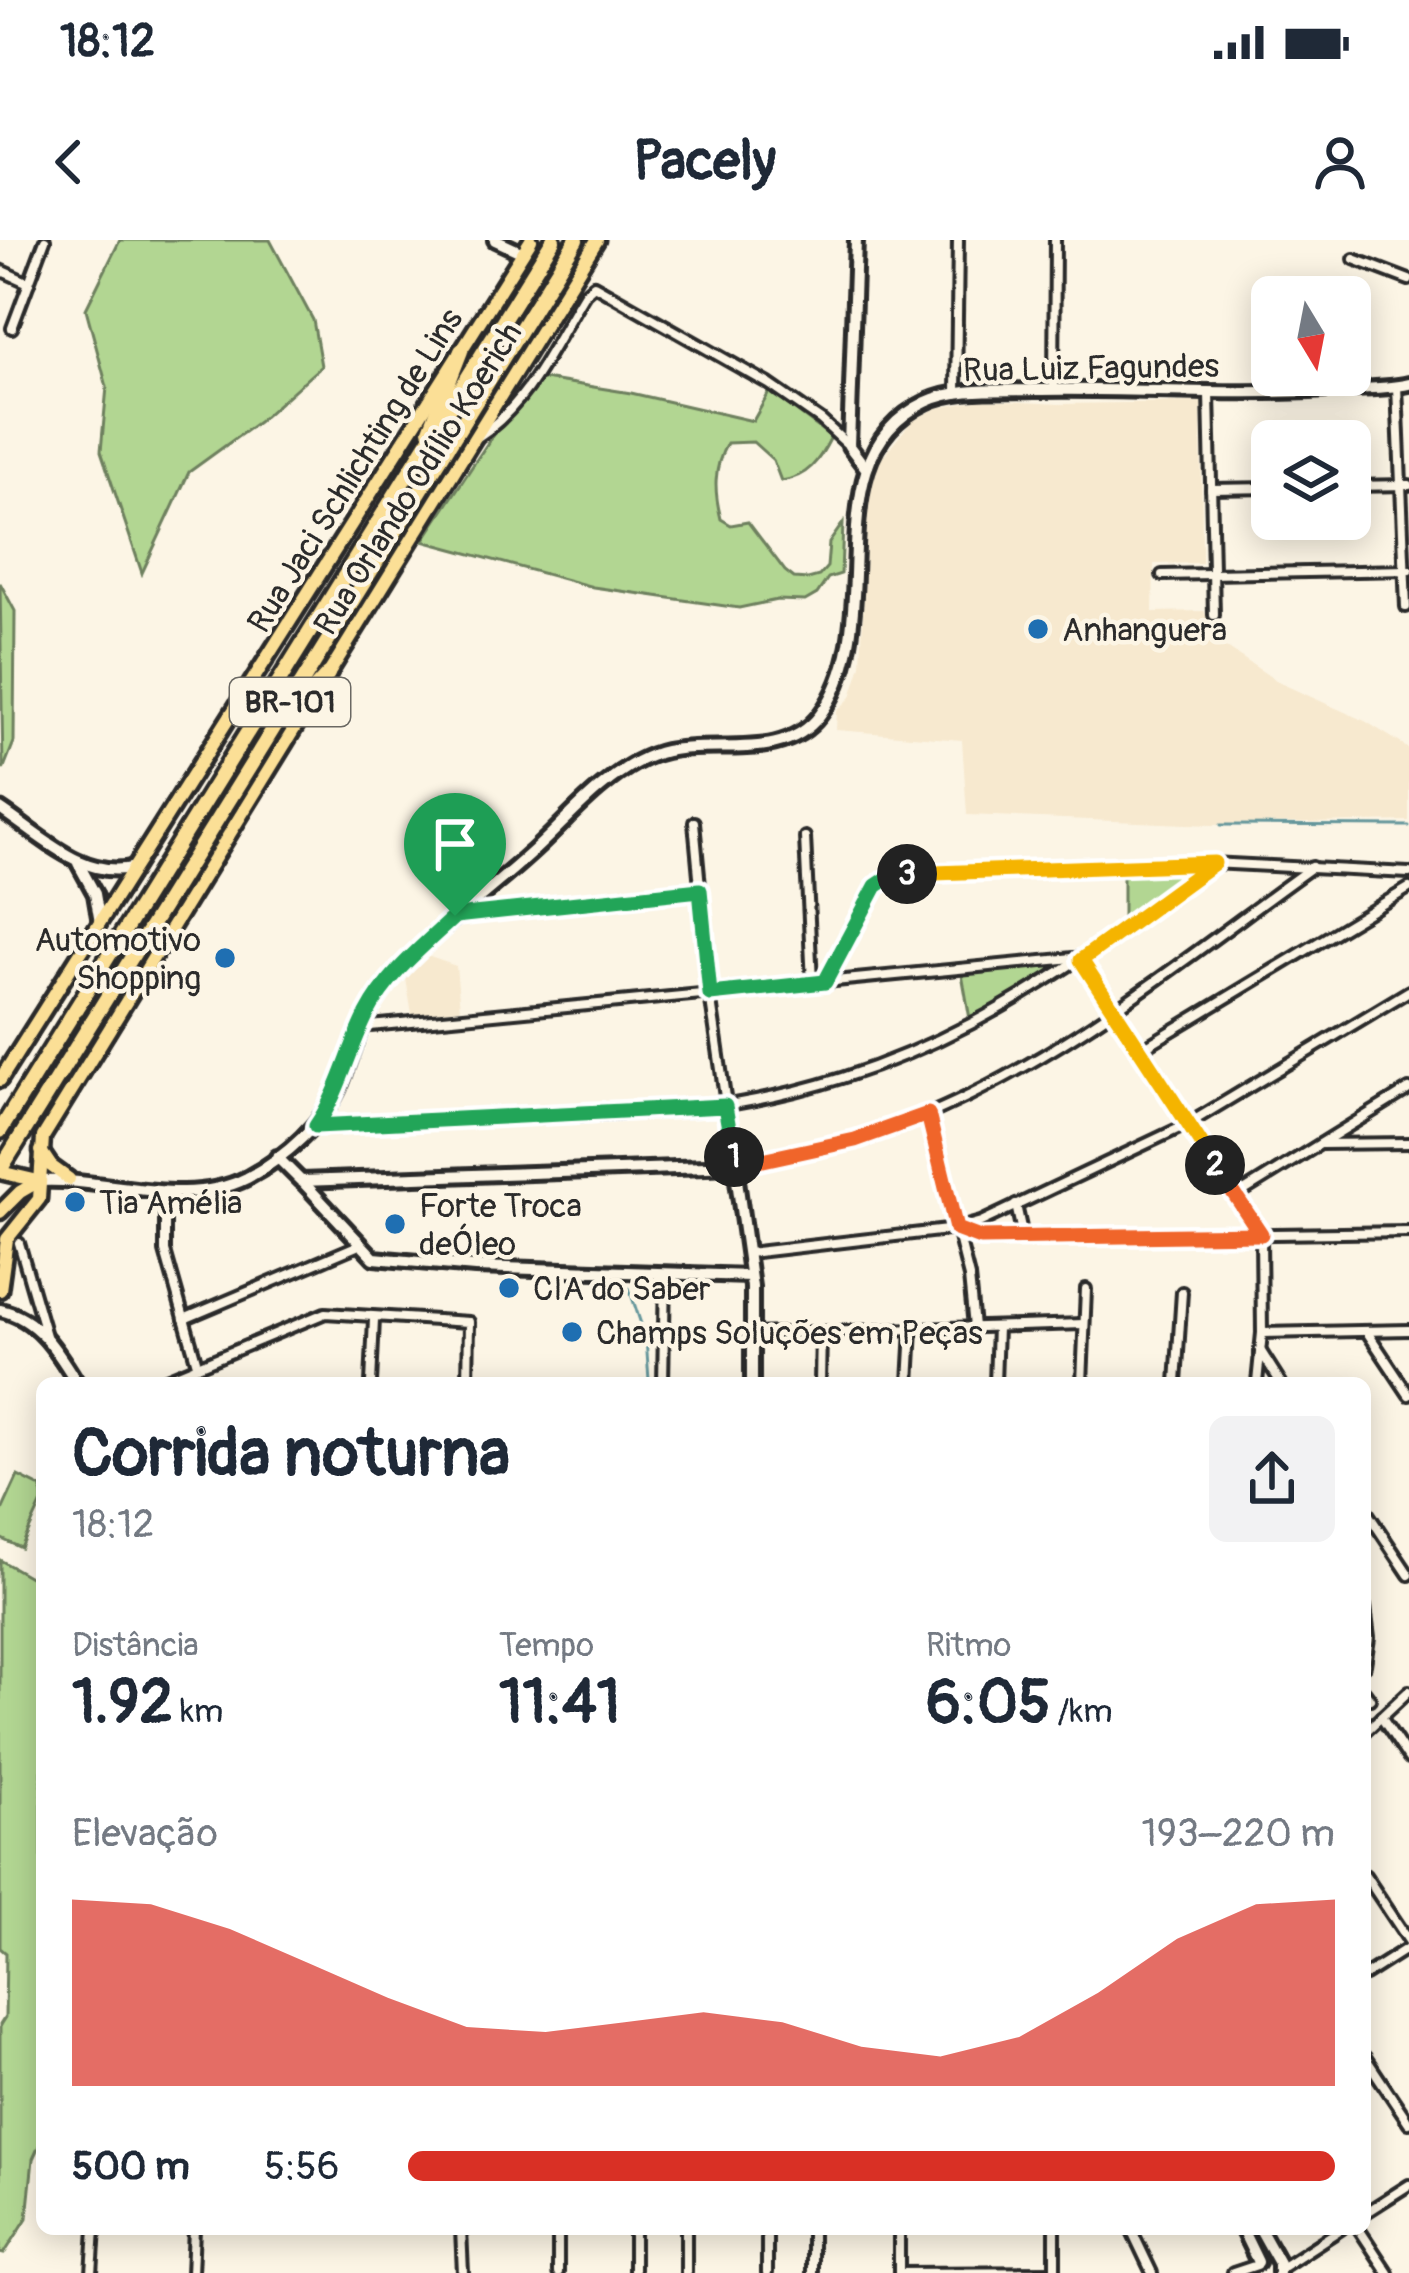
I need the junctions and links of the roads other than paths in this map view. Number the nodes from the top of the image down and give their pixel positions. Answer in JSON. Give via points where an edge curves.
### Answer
{"nodes":[{"id":1,"x":45,"y":240,"type":"edge"},
{"id":2,"x":495,"y":240,"type":"edge"},
{"id":3,"x":531,"y":240,"type":"edge"},
{"id":4,"x":553,"y":240,"type":"edge"},
{"id":5,"x":576,"y":240,"type":"edge"},
{"id":6,"x":597,"y":240,"type":"edge"},
{"id":7,"x":856,"y":240,"type":"edge"},
{"id":8,"x":958,"y":240,"type":"edge"},
{"id":9,"x":1055,"y":240,"type":"edge"},
{"id":10,"x":523,"y":253,"type":"junction"},
{"id":11,"x":1354,"y":260,"type":"dead end"},
{"id":12,"x":0,"y":270,"type":"edge"},
{"id":13,"x":1409,"y":280,"type":"edge"},
{"id":14,"x":29,"y":283,"type":"junction"},
{"id":15,"x":12,"y":328,"type":"dead end"},
{"id":16,"x":461,"y":351,"type":"junction"},
{"id":17,"x":1403,"y":385,"type":"edge"},
{"id":18,"x":1054,"y":390,"type":"junction"},
{"id":19,"x":1209,"y":393,"type":"junction"},
{"id":20,"x":956,"y":394,"type":"junction"},
{"id":21,"x":473,"y":440,"type":"junction"},
{"id":22,"x":426,"y":444,"type":"junction"},
{"id":23,"x":849,"y":446,"type":"junction"},
{"id":24,"x":866,"y":467,"type":"junction"},
{"id":25,"x":1406,"y":485,"type":"edge"},
{"id":26,"x":1371,"y":486,"type":"edge"},
{"id":27,"x":1251,"y":488,"type":"edge"},
{"id":28,"x":1211,"y":489,"type":"junction"},
{"id":29,"x":1407,"y":570,"type":"edge"},
{"id":30,"x":1214,"y":574,"type":"junction"},
{"id":31,"x":1162,"y":575,"type":"dead end"},
{"id":32,"x":1406,"y":607,"type":"dead end"},
{"id":33,"x":1214,"y":615,"type":"dead end"},
{"id":34,"x":328,"y":674,"type":"junction"},
{"id":35,"x":261,"y":748,"type":"junction"},
{"id":36,"x":0,"y":809,"type":"edge"},
{"id":37,"x":694,"y":822,"type":"dead end"},
{"id":38,"x":805,"y":837,"type":"dead end"},
{"id":39,"x":76,"y":860,"type":"junction"},
{"id":40,"x":1214,"y":863,"type":"junction"},
{"id":41,"x":135,"y":867,"type":"junction"},
{"id":42,"x":1312,"y":867,"type":"junction"},
{"id":43,"x":1409,"y":872,"type":"edge"},
{"id":44,"x":1409,"y":888,"type":"edge"},
{"id":45,"x":700,"y":890,"type":"junction"},
{"id":46,"x":455,"y":916,"type":"junction"},
{"id":47,"x":100,"y":922,"type":"junction"},
{"id":48,"x":1081,"y":960,"type":"junction"},
{"id":49,"x":825,"y":982,"type":"junction"},
{"id":50,"x":812,"y":983,"type":"junction"},
{"id":51,"x":1409,"y":991,"type":"edge"},
{"id":52,"x":710,"y":994,"type":"junction"},
{"id":53,"x":1114,"y":1009,"type":"junction"},
{"id":54,"x":360,"y":1028,"type":"junction"},
{"id":55,"x":1140,"y":1050,"type":"junction"},
{"id":56,"x":0,"y":1080,"type":"edge"},
{"id":57,"x":1409,"y":1090,"type":"edge"},
{"id":58,"x":725,"y":1106,"type":"junction"},
{"id":59,"x":928,"y":1114,"type":"junction"},
{"id":60,"x":1189,"y":1124,"type":"junction"},
{"id":61,"x":316,"y":1126,"type":"junction"},
{"id":62,"x":0,"y":1131,"type":"edge"},
{"id":63,"x":1409,"y":1143,"type":"edge"},
{"id":64,"x":1320,"y":1144,"type":"junction"},
{"id":65,"x":40,"y":1150,"type":"junction"},
{"id":66,"x":277,"y":1157,"type":"junction"},
{"id":67,"x":735,"y":1166,"type":"junction"},
{"id":68,"x":1,"y":1168,"type":"edge"},
{"id":69,"x":69,"y":1179,"type":"junction"},
{"id":70,"x":39,"y":1180,"type":"junction"},
{"id":71,"x":301,"y":1181,"type":"junction"},
{"id":72,"x":165,"y":1191,"type":"junction"},
{"id":73,"x":1236,"y":1196,"type":"junction"},
{"id":74,"x":2,"y":1203,"type":"edge"},
{"id":75,"x":1016,"y":1205,"type":"junction"},
{"id":76,"x":956,"y":1229,"type":"junction"},
{"id":77,"x":1409,"y":1232,"type":"edge"},
{"id":78,"x":1261,"y":1234,"type":"junction"},
{"id":79,"x":1023,"y":1237,"type":"junction"},
{"id":80,"x":19,"y":1243,"type":"dead end"},
{"id":81,"x":359,"y":1245,"type":"junction"},
{"id":82,"x":747,"y":1253,"type":"junction"},
{"id":83,"x":665,"y":1273,"type":"junction"},
{"id":84,"x":751,"y":1276,"type":"junction"},
{"id":85,"x":1085,"y":1288,"type":"dead end"},
{"id":86,"x":0,"y":1290,"type":"edge"},
{"id":87,"x":1182,"y":1292,"type":"dead end"},
{"id":88,"x":0,"y":1310,"type":"edge"},
{"id":89,"x":184,"y":1318,"type":"junction"},
{"id":90,"x":374,"y":1319,"type":"junction"},
{"id":91,"x":1084,"y":1324,"type":"junction"},
{"id":92,"x":998,"y":1327,"type":"junction"},
{"id":93,"x":974,"y":1328,"type":"junction"},
{"id":94,"x":911,"y":1329,"type":"junction"},
{"id":95,"x":1409,"y":1330,"type":"edge"},
{"id":96,"x":1366,"y":1331,"type":"junction"},
{"id":97,"x":821,"y":1332,"type":"junction"},
{"id":98,"x":1262,"y":1333,"type":"junction"},
{"id":99,"x":753,"y":1334,"type":"junction"},
{"id":100,"x":47,"y":1339,"type":"junction"},
{"id":101,"x":1260,"y":1350,"type":"junction"},
{"id":102,"x":197,"y":1364,"type":"junction"},
{"id":103,"x":72,"y":1377,"type":"edge"},
{"id":104,"x":170,"y":1377,"type":"edge"},
{"id":105,"x":371,"y":1377,"type":"edge"},
{"id":106,"x":468,"y":1377,"type":"edge"},
{"id":107,"x":663,"y":1377,"type":"edge"},
{"id":108,"x":752,"y":1377,"type":"edge"},
{"id":109,"x":820,"y":1377,"type":"edge"},
{"id":110,"x":909,"y":1377,"type":"edge"},
{"id":111,"x":995,"y":1377,"type":"edge"},
{"id":112,"x":1082,"y":1377,"type":"edge"},
{"id":113,"x":1176,"y":1377,"type":"edge"},
{"id":114,"x":1258,"y":1377,"type":"edge"},
{"id":115,"x":1277,"y":1377,"type":"edge"},
{"id":116,"x":1409,"y":1395,"type":"edge"},
{"id":117,"x":1371,"y":1519,"type":"edge"},
{"id":118,"x":1409,"y":1575,"type":"edge"},
{"id":119,"x":1409,"y":1691,"type":"edge"},
{"id":120,"x":1381,"y":1717,"type":"junction"},
{"id":121,"x":1371,"y":1726,"type":"edge"},
{"id":122,"x":1409,"y":1759,"type":"edge"},
{"id":123,"x":1371,"y":1884,"type":"edge"},
{"id":124,"x":1409,"y":1944,"type":"edge"},
{"id":125,"x":1371,"y":1971,"type":"edge"},
{"id":126,"x":1371,"y":2065,"type":"edge"},
{"id":127,"x":1409,"y":2123,"type":"edge"},
{"id":128,"x":1409,"y":2185,"type":"edge"},
{"id":129,"x":1371,"y":2209,"type":"edge"},
{"id":130,"x":94,"y":2235,"type":"edge"},
{"id":131,"x":194,"y":2235,"type":"edge"},
{"id":132,"x":461,"y":2235,"type":"edge"},
{"id":133,"x":558,"y":2235,"type":"edge"},
{"id":134,"x":634,"y":2235,"type":"edge"},
{"id":135,"x":686,"y":2235,"type":"edge"},
{"id":136,"x":766,"y":2235,"type":"edge"},
{"id":137,"x":812,"y":2235,"type":"edge"},
{"id":138,"x":899,"y":2235,"type":"edge"},
{"id":139,"x":1055,"y":2235,"type":"edge"},
{"id":140,"x":1134,"y":2235,"type":"edge"},
{"id":141,"x":1245,"y":2235,"type":"edge"},
{"id":142,"x":1263,"y":2235,"type":"edge"},
{"id":143,"x":1332,"y":2235,"type":"edge"},
{"id":144,"x":1363,"y":2235,"type":"edge"},
{"id":145,"x":1272,"y":2256,"type":"junction"},
{"id":146,"x":1258,"y":2266,"type":"edge"},
{"id":147,"x":1055,"y":2272,"type":"edge"},
{"id":148,"x":1278,"y":2272,"type":"edge"},
{"id":149,"x":92,"y":2273,"type":"edge"},
{"id":150,"x":191,"y":2273,"type":"edge"},
{"id":151,"x":463,"y":2273,"type":"edge"},
{"id":152,"x":558,"y":2273,"type":"edge"},
{"id":153,"x":634,"y":2273,"type":"edge"},
{"id":154,"x":686,"y":2273,"type":"edge"},
{"id":155,"x":767,"y":2273,"type":"edge"},
{"id":156,"x":812,"y":2273,"type":"edge"},
{"id":157,"x":899,"y":2273,"type":"edge"},
{"id":158,"x":1152,"y":2273,"type":"edge"},
{"id":159,"x":1233,"y":2273,"type":"edge"},
{"id":160,"x":1388,"y":2273,"type":"edge"}],
"edges":[{"from":1,"to":14,"type":"street"},
{"from":2,"to":10,"type":"main road"},
{"from":3,"to":10,"type":"main road","name":"Rua Jaci Schlichting de Lins"},
{"from":4,"to":22,"type":"highway","number":"BR-101"},
{"from":5,"to":35,"type":"highway","number":"BR-101"},
{"from":6,"to":21,"type":"main road","name":"Rua Orlando Odílio Koerich"},
{"from":7,"to":23,"type":"main road"},
{"from":8,"to":20,"type":"street"},
{"from":9,"to":18,"type":"street"},
{"from":10,"to":16,"type":"main road","name":"Rua Jaci Schlichting de Lins"},
{"from":11,"to":13,"type":"street"},
{"from":12,"to":14,"type":"street"},
{"from":14,"to":15,"type":"street"},
{"from":16,"to":22,"type":"highway"},
{"from":16,"to":41,"type":"main road","name":"Rua Jaci Schlichting de Lins"},
{"from":17,"to":19,"type":"main road","name":"Rua Luiz Fagundes"},
{"from":17,"to":25,"type":"street"},
{"from":18,"to":19,"type":"main road","name":"Rua Luiz Fagundes"},
{"from":18,"to":20,"type":"main road","name":"Rua Luiz Fagundes"},
{"from":19,"to":28,"type":"street"},
{"from":20,"to":24,"type":"main road","name":"Rua Luiz Fagundes","via":[[911,411]]},
{"from":21,"to":23,"type":"street","via":[[521,398],[594,285],[769,383]]},
{"from":21,"to":34,"type":"main road","name":"Rua Orlando Odílio Koerich"},
{"from":22,"to":62,"type":"highway","number":"BR-101"},
{"from":23,"to":24,"type":"main road"},
{"from":24,"to":46,"type":"main road","name":"Rua Luiz Fagundes","via":[[850,651],[810,726],[770,744],[696,747],[637,762]]},
{"from":25,"to":26,"type":"street"},
{"from":25,"to":29,"type":"street"},
{"from":27,"to":28,"type":"street"},
{"from":28,"to":30,"type":"street"},
{"from":29,"to":30,"type":"street"},
{"from":29,"to":32,"type":"street"},
{"from":30,"to":31,"type":"street"},
{"from":30,"to":33,"type":"street"},
{"from":34,"to":35,"type":"highway"},
{"from":34,"to":65,"type":"main road","name":"Rua Orlando Odílio Koerich"},
{"from":35,"to":68,"type":"highway","number":"BR-101"},
{"from":36,"to":39,"type":"main road"},
{"from":37,"to":45,"type":"street"},
{"from":38,"to":50,"type":"street"},
{"from":39,"to":41,"type":"main road","via":[[106,870]]},
{"from":39,"to":47,"type":"main road"},
{"from":40,"to":42,"type":"street"},
{"from":40,"to":48,"type":"street"},
{"from":40,"to":49,"type":"street","via":[[888,878],[876,886]]},
{"from":41,"to":47,"type":"main road","name":"Rua Jaci Schlichting de Lins"},
{"from":42,"to":43,"type":"street"},
{"from":42,"to":53,"type":"street"},
{"from":44,"to":55,"type":"street"},
{"from":45,"to":46,"type":"street"},
{"from":45,"to":52,"type":"street"},
{"from":46,"to":54,"type":"main road","name":"Rua Luiz Fagundes","via":[[386,985]]},
{"from":47,"to":56,"type":"main road","name":"Rua Jaci Schlichting de Lins"},
{"from":48,"to":49,"type":"street"},
{"from":48,"to":53,"type":"street"},
{"from":48,"to":58,"type":"street","via":[[884,1065]]},
{"from":49,"to":50,"type":"street"},
{"from":50,"to":52,"type":"street"},
{"from":51,"to":60,"type":"street"},
{"from":52,"to":54,"type":"street"},
{"from":52,"to":58,"type":"street"},
{"from":53,"to":55,"type":"street"},
{"from":53,"to":59,"type":"street"},
{"from":54,"to":61,"type":"main road","name":"Rua Luiz Fagundes"},
{"from":55,"to":60,"type":"street"},
{"from":57,"to":64,"type":"street"},
{"from":58,"to":61,"type":"street"},
{"from":58,"to":67,"type":"street"},
{"from":59,"to":67,"type":"street","via":[[855,1140]]},
{"from":59,"to":76,"type":"street"},
{"from":60,"to":73,"type":"street"},
{"from":60,"to":75,"type":"street"},
{"from":61,"to":66,"type":"main road","name":"Rua Luiz Fagundes"},
{"from":63,"to":64,"type":"street"},
{"from":64,"to":73,"type":"street"},
{"from":65,"to":69,"type":"main road"},
{"from":65,"to":70,"type":"main road","name":"Rua Orlando Odílio Koerich"},
{"from":66,"to":71,"type":"main road"},
{"from":66,"to":72,"type":"main road","name":"Rua Luiz Fagundes","via":[[222,1188]]},
{"from":67,"to":71,"type":"main road"},
{"from":67,"to":82,"type":"main road"},
{"from":68,"to":70,"type":"main road","name":"Rua Luiz Fagundes"},
{"from":69,"to":70,"type":"main road","name":"Rua Luiz Fagundes"},
{"from":69,"to":72,"type":"main road","name":"Rua Luiz Fagundes"},
{"from":70,"to":74,"type":"main road"},
{"from":70,"to":86,"type":"main road","via":[[36,1207],[5,1246]]},
{"from":71,"to":81,"type":"main road"},
{"from":72,"to":89,"type":"street","via":[[165,1250]]},
{"from":73,"to":78,"type":"street"},
{"from":75,"to":76,"type":"street"},
{"from":75,"to":79,"type":"street"},
{"from":76,"to":79,"type":"street","via":[[972,1238]]},
{"from":76,"to":82,"type":"street"},
{"from":76,"to":93,"type":"street"},
{"from":77,"to":78,"type":"street"},
{"from":78,"to":79,"type":"street"},
{"from":78,"to":98,"type":"street"},
{"from":80,"to":100,"type":"street"},
{"from":81,"to":83,"type":"main road","via":[[383,1260]]},
{"from":81,"to":89,"type":"street"},
{"from":82,"to":84,"type":"main road"},
{"from":83,"to":84,"type":"main road"},
{"from":83,"to":107,"type":"street"},
{"from":84,"to":99,"type":"main road"},
{"from":85,"to":91,"type":"street"},
{"from":87,"to":113,"type":"street"},
{"from":88,"to":100,"type":"main road"},
{"from":89,"to":102,"type":"street"},
{"from":90,"to":102,"type":"street","via":[[313,1316]]},
{"from":90,"to":105,"type":"street"},
{"from":90,"to":106,"type":"street","via":[[469,1322]]},
{"from":91,"to":92,"type":"street"},
{"from":91,"to":112,"type":"street"},
{"from":92,"to":93,"type":"street"},
{"from":92,"to":111,"type":"street"},
{"from":93,"to":94,"type":"street"},
{"from":94,"to":97,"type":"street"},
{"from":94,"to":110,"type":"street"},
{"from":95,"to":96,"type":"street"},
{"from":96,"to":98,"type":"street"},
{"from":96,"to":116,"type":"street"},
{"from":97,"to":99,"type":"street"},
{"from":97,"to":109,"type":"street"},
{"from":98,"to":101,"type":"street"},
{"from":99,"to":108,"type":"main road"},
{"from":100,"to":103,"type":"main road"},
{"from":101,"to":114,"type":"street"},
{"from":101,"to":115,"type":"street"},
{"from":102,"to":104,"type":"street"},
{"from":117,"to":118,"type":"street"},
{"from":119,"to":120,"type":"street"},
{"from":120,"to":121,"type":"street"},
{"from":120,"to":122,"type":"street"},
{"from":123,"to":124,"type":"street"},
{"from":124,"to":125,"type":"street"},
{"from":126,"to":127,"type":"street"},
{"from":128,"to":129,"type":"street"},
{"from":130,"to":149,"type":"street"},
{"from":131,"to":150,"type":"street"},
{"from":132,"to":151,"type":"street"},
{"from":133,"to":152,"type":"street"},
{"from":134,"to":153,"type":"street"},
{"from":135,"to":154,"type":"street"},
{"from":136,"to":155,"type":"street"},
{"from":137,"to":156,"type":"street"},
{"from":138,"to":157,"type":"street"},
{"from":139,"to":147,"type":"street"},
{"from":140,"to":158,"type":"street"},
{"from":141,"to":146,"type":"main road"},
{"from":142,"to":145,"type":"main road"},
{"from":143,"to":148,"type":"street"},
{"from":144,"to":160,"type":"street"},
{"from":145,"to":146,"type":"main road"},
{"from":145,"to":148,"type":"main road"},
{"from":146,"to":159,"type":"street"},
{"from":147,"to":157,"type":"street"}]}
